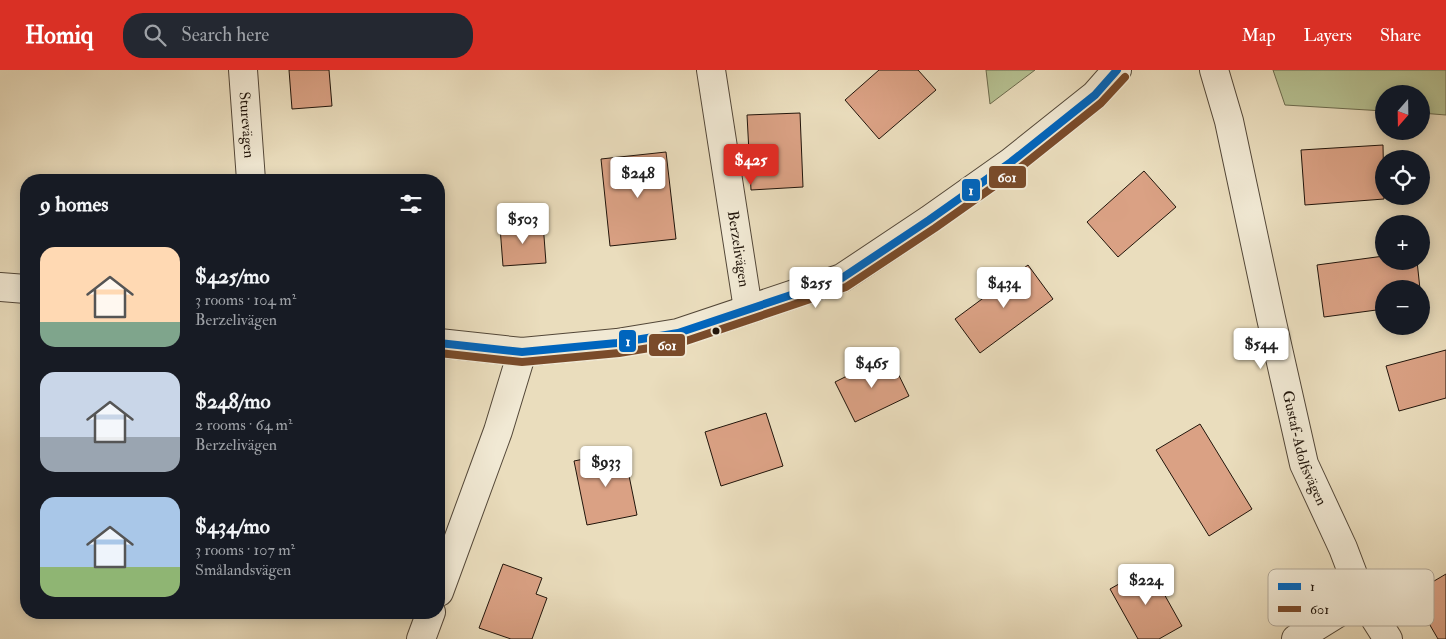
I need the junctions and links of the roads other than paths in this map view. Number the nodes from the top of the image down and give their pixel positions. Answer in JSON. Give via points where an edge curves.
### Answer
{"nodes":[{"id":1,"x":243,"y":70,"type":"edge"},
{"id":2,"x":711,"y":70,"type":"edge"},
{"id":3,"x":1117,"y":70,"type":"edge"},
{"id":4,"x":1214,"y":70,"type":"edge"},
{"id":5,"x":251,"y":174,"type":"edge"},
{"id":6,"x":0,"y":286,"type":"edge"},
{"id":7,"x":20,"y":288,"type":"edge"},
{"id":8,"x":748,"y":309,"type":"junction"},
{"id":9,"x":445,"y":344,"type":"edge"},
{"id":10,"x":522,"y":352,"type":"junction"},
{"id":11,"x":1351,"y":569,"type":"edge"},
{"id":12,"x":445,"y":576,"type":"edge"},
{"id":13,"x":429,"y":619,"type":"edge"},
{"id":14,"x":1317,"y":626,"type":"edge"},
{"id":15,"x":1380,"y":626,"type":"edge"},
{"id":16,"x":422,"y":639,"type":"edge"},
{"id":17,"x":1296,"y":639,"type":"edge"},
{"id":18,"x":1388,"y":639,"type":"edge"}],
"edges":[{"from":1,"to":5,"type":"street","name":"Sturevägen"},
{"from":2,"to":8,"type":"street","name":"Berzelivägen"},
{"from":3,"to":8,"type":"street","via":[[1094,95],[1011,162],[842,278]]},
{"from":4,"to":11,"type":"street","name":"Gustaf-Adolfsvägen","via":[[1229,121],[1304,464]]},
{"from":6,"to":7,"type":"street"},
{"from":8,"to":10,"type":"street","via":[[678,334]]},
{"from":9,"to":10,"type":"street"},
{"from":10,"to":12,"type":"street","via":[[498,431]]},
{"from":13,"to":16,"type":"street"},
{"from":14,"to":17,"type":"street"},
{"from":15,"to":18,"type":"street","name":"Gustaf-Adolfsvägen"}]}
